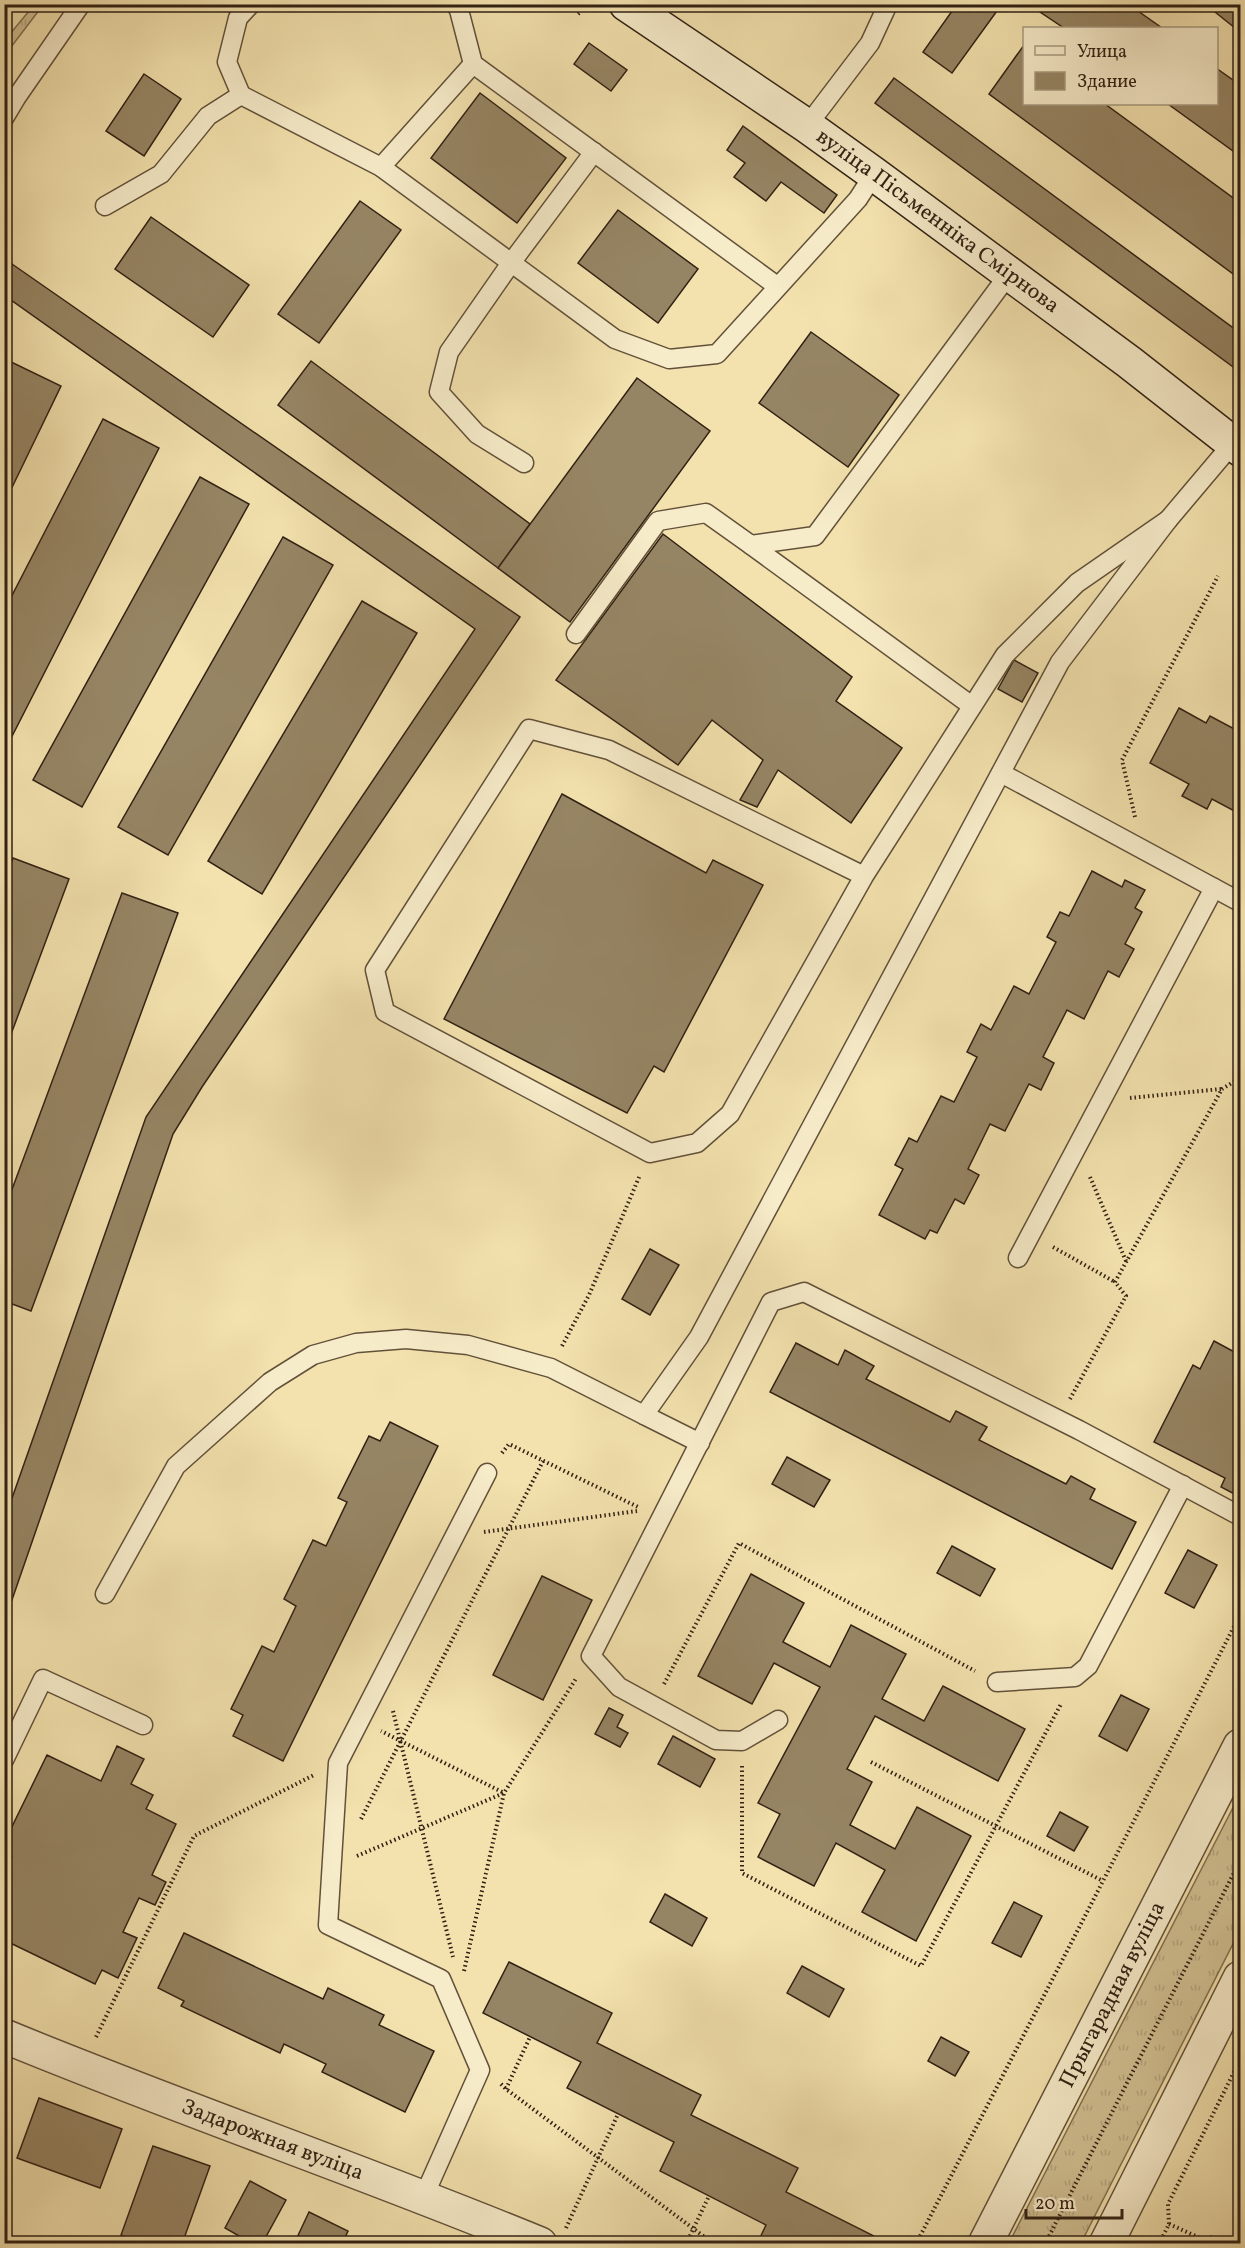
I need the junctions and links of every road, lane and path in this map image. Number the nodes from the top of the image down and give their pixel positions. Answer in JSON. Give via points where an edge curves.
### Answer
{"nodes":[{"id":1,"x":81,"y":4,"type":"edge"},
{"id":2,"x":251,"y":4,"type":"edge"},
{"id":3,"x":455,"y":4,"type":"edge"},
{"id":4,"x":589,"y":4,"type":"edge"},
{"id":5,"x":626,"y":4,"type":"edge"},
{"id":6,"x":888,"y":4,"type":"edge"},
{"id":7,"x":578,"y":14,"type":"dead end"},
{"id":8,"x":473,"y":64,"type":"junction"},
{"id":9,"x":241,"y":95,"type":"junction"},
{"id":10,"x":4,"y":118,"type":"edge"},
{"id":11,"x":807,"y":126,"type":"junction"},
{"id":12,"x":594,"y":152,"type":"junction"},
{"id":13,"x":381,"y":167,"type":"junction"},
{"id":14,"x":874,"y":174,"type":"junction"},
{"id":15,"x":105,"y":206,"type":"dead end"},
{"id":16,"x":511,"y":263,"type":"junction"},
{"id":17,"x":1009,"y":274,"type":"junction"},
{"id":18,"x":777,"y":286,"type":"junction"},
{"id":19,"x":1237,"y":446,"type":"edge"},
{"id":20,"x":524,"y":463,"type":"dead end"},
{"id":21,"x":1168,"y":520,"type":"junction"},
{"id":22,"x":751,"y":545,"type":"junction"},
{"id":23,"x":1218,"y":576,"type":"dead end"},
{"id":24,"x":576,"y":634,"type":"dead end"},
{"id":25,"x":972,"y":706,"type":"junction"},
{"id":26,"x":1001,"y":773,"type":"junction"},
{"id":27,"x":1142,"y":849,"type":"junction"},
{"id":28,"x":864,"y":876,"type":"junction"},
{"id":29,"x":1214,"y":888,"type":"junction"},
{"id":30,"x":1240,"y":902,"type":"edge"},
{"id":31,"x":1240,"y":1078,"type":"edge"},
{"id":32,"x":1222,"y":1089,"type":"junction"},
{"id":33,"x":1101,"y":1101,"type":"junction"},
{"id":34,"x":1077,"y":1146,"type":"junction"},
{"id":35,"x":650,"y":1153,"type":"junction"},
{"id":36,"x":1030,"y":1233,"type":"junction"},
{"id":37,"x":1018,"y":1258,"type":"dead end"},
{"id":38,"x":1126,"y":1262,"type":"junction"},
{"id":39,"x":1115,"y":1282,"type":"junction"},
{"id":40,"x":551,"y":1368,"type":"junction"},
{"id":41,"x":644,"y":1415,"type":"junction"},
{"id":42,"x":1059,"y":1420,"type":"junction"},
{"id":43,"x":700,"y":1443,"type":"junction"},
{"id":44,"x":543,"y":1461,"type":"junction"},
{"id":45,"x":487,"y":1473,"type":"joint"},
{"id":46,"x":1182,"y":1485,"type":"junction"},
{"id":47,"x":1240,"y":1516,"type":"edge"},
{"id":48,"x":509,"y":1529,"type":"junction"},
{"id":49,"x":455,"y":1536,"type":"junction"},
{"id":50,"x":105,"y":1593,"type":"dead end"},
{"id":51,"x":1240,"y":1615,"type":"edge"},
{"id":52,"x":591,"y":1656,"type":"junction"},
{"id":53,"x":384,"y":1674,"type":"junction"},
{"id":54,"x":1075,"y":1677,"type":"junction"},
{"id":55,"x":997,"y":1682,"type":"joint"},
{"id":56,"x":653,"y":1706,"type":"junction"},
{"id":57,"x":359,"y":1720,"type":"junction"},
{"id":58,"x":778,"y":1720,"type":"dead end"},
{"id":59,"x":143,"y":1725,"type":"dead end"},
{"id":60,"x":400,"y":1740,"type":"junction"},
{"id":61,"x":742,"y":1741,"type":"junction"},
{"id":62,"x":1240,"y":1746,"type":"edge"},
{"id":63,"x":4,"y":1760,"type":"edge"},
{"id":64,"x":871,"y":1762,"type":"dead end"},
{"id":65,"x":338,"y":1763,"type":"junction"},
{"id":66,"x":504,"y":1793,"type":"junction"},
{"id":67,"x":358,"y":1823,"type":"dead end"},
{"id":68,"x":996,"y":1826,"type":"junction"},
{"id":69,"x":422,"y":1829,"type":"junction"},
{"id":70,"x":1240,"y":1861,"type":"edge"},
{"id":71,"x":331,"y":1867,"type":"junction"},
{"id":72,"x":1103,"y":1881,"type":"junction"},
{"id":73,"x":455,"y":1961,"type":"dead end"},
{"id":74,"x":1240,"y":1978,"type":"edge"},
{"id":75,"x":462,"y":1982,"type":"dead end"},
{"id":76,"x":4,"y":2036,"type":"edge"},
{"id":77,"x":530,"y":2037,"type":"dead end"},
{"id":78,"x":1240,"y":2060,"type":"edge"},
{"id":79,"x":81,"y":2068,"type":"junction"},
{"id":80,"x":499,"y":2080,"type":"dead end"},
{"id":81,"x":506,"y":2089,"type":"junction"},
{"id":82,"x":618,"y":2114,"type":"dead end"},
{"id":83,"x":599,"y":2158,"type":"junction"},
{"id":84,"x":424,"y":2196,"type":"junction"},
{"id":85,"x":709,"y":2196,"type":"dead end"},
{"id":86,"x":1169,"y":2224,"type":"junction"},
{"id":87,"x":693,"y":2228,"type":"junction"},
{"id":88,"x":552,"y":2238,"type":"edge"},
{"id":89,"x":686,"y":2244,"type":"edge"},
{"id":90,"x":714,"y":2244,"type":"edge"},
{"id":91,"x":916,"y":2244,"type":"edge"},
{"id":92,"x":985,"y":2244,"type":"edge"},
{"id":93,"x":1046,"y":2244,"type":"edge"},
{"id":94,"x":1106,"y":2244,"type":"edge"},
{"id":95,"x":1159,"y":2244,"type":"edge"},
{"id":96,"x":1195,"y":2244,"type":"edge"}],
"edges":[{"from":1,"to":10,"type":"lane"},
{"from":2,"to":9,"type":"lane","via":[[238,18],[226,62]]},
{"from":3,"to":8,"type":"lane"},
{"from":4,"to":7,"type":"path"},
{"from":5,"to":11,"type":"street","name":"вуліца Пісьменніка Смірнова"},
{"from":6,"to":11,"type":"lane","via":[[870,43]]},
{"from":8,"to":12,"type":"lane"},
{"from":8,"to":13,"type":"lane"},
{"from":9,"to":13,"type":"lane"},
{"from":9,"to":15,"type":"lane","via":[[208,116],[161,174]]},
{"from":11,"to":14,"type":"street","name":"вуліца Пісьменніка Смірнова"},
{"from":12,"to":16,"type":"lane"},
{"from":12,"to":18,"type":"lane"},
{"from":13,"to":16,"type":"lane"},
{"from":14,"to":17,"type":"street","name":"вуліца Пісьменніка Смірнова"},
{"from":14,"to":18,"type":"lane","via":[[858,199]]},
{"from":16,"to":18,"type":"lane","via":[[615,339],[669,359],[717,354]]},
{"from":16,"to":20,"type":"lane","via":[[449,352],[439,392],[477,434]]},
{"from":17,"to":19,"type":"street","name":"вуліца Пісьменніка Смірнова"},
{"from":17,"to":22,"type":"lane","via":[[815,536]]},
{"from":19,"to":21,"type":"lane"},
{"from":21,"to":25,"type":"lane","via":[[1077,584],[1005,655]]},
{"from":21,"to":26,"type":"lane","via":[[1060,662]]},
{"from":22,"to":24,"type":"lane","via":[[706,513],[658,521]]},
{"from":22,"to":25,"type":"lane"},
{"from":23,"to":27,"type":"path","via":[[1122,760]]},
{"from":25,"to":28,"type":"lane"},
{"from":26,"to":27,"type":"lane"},
{"from":26,"to":41,"type":"lane","via":[[699,1337]]},
{"from":27,"to":29,"type":"lane"},
{"from":28,"to":35,"type":"lane","via":[[730,1114],[697,1143]]},
{"from":28,"to":35,"type":"lane","via":[[609,750],[529,729],[375,970],[385,1012]]},
{"from":29,"to":30,"type":"lane"},
{"from":29,"to":33,"type":"lane"},
{"from":31,"to":32,"type":"path"},
{"from":32,"to":33,"type":"path"},
{"from":32,"to":38,"type":"path"},
{"from":33,"to":34,"type":"lane"},
{"from":34,"to":36,"type":"lane"},
{"from":34,"to":38,"type":"path"},
{"from":35,"to":40,"type":"path","via":[[589,1295]]},
{"from":36,"to":37,"type":"lane"},
{"from":36,"to":39,"type":"path"},
{"from":38,"to":39,"type":"path"},
{"from":39,"to":42,"type":"path","via":[[1126,1296]]},
{"from":40,"to":41,"type":"lane"},
{"from":40,"to":50,"type":"lane","via":[[468,1345],[406,1339],[356,1343],[313,1355],[270,1382],[176,1466]]},
{"from":41,"to":43,"type":"lane"},
{"from":42,"to":43,"type":"lane","via":[[804,1292],[771,1302]]},
{"from":42,"to":46,"type":"lane"},
{"from":43,"to":52,"type":"lane"},
{"from":44,"to":45,"type":"path","via":[[509,1444]]},
{"from":44,"to":48,"type":"path"},
{"from":44,"to":48,"type":"path","via":[[644,1510]]},
{"from":45,"to":49,"type":"lane"},
{"from":46,"to":47,"type":"lane"},
{"from":46,"to":54,"type":"lane","via":[[1088,1666]]},
{"from":48,"to":49,"type":"path"},
{"from":48,"to":60,"type":"path"},
{"from":49,"to":53,"type":"lane"},
{"from":51,"to":72,"type":"path"},
{"from":52,"to":56,"type":"lane","via":[[619,1687]]},
{"from":52,"to":66,"type":"path"},
{"from":53,"to":57,"type":"lane"},
{"from":53,"to":60,"type":"path"},
{"from":54,"to":55,"type":"lane"},
{"from":54,"to":68,"type":"path"},
{"from":55,"to":56,"type":"path","via":[[739,1544]]},
{"from":56,"to":61,"type":"lane","via":[[716,1740]]},
{"from":57,"to":60,"type":"path"},
{"from":57,"to":65,"type":"lane"},
{"from":58,"to":61,"type":"lane"},
{"from":59,"to":63,"type":"lane","via":[[43,1679]]},
{"from":60,"to":66,"type":"path"},
{"from":60,"to":67,"type":"path"},
{"from":60,"to":69,"type":"path"},
{"from":61,"to":68,"type":"path","via":[[742,1873],[921,1966]]},
{"from":62,"to":92,"type":"street","name":"Прыгарадная вуліца"},
{"from":64,"to":68,"type":"path"},
{"from":65,"to":71,"type":"lane"},
{"from":65,"to":79,"type":"path","via":[[194,1836]]},
{"from":66,"to":69,"type":"path"},
{"from":66,"to":75,"type":"path"},
{"from":68,"to":72,"type":"path"},
{"from":69,"to":71,"type":"path"},
{"from":69,"to":73,"type":"path"},
{"from":70,"to":93,"type":"path"},
{"from":71,"to":84,"type":"lane","via":[[328,1925],[441,1978],[480,2070]]},
{"from":72,"to":91,"type":"path"},
{"from":74,"to":94,"type":"street"},
{"from":76,"to":79,"type":"street","name":"Задарожная вуліца"},
{"from":77,"to":81,"type":"path"},
{"from":78,"to":86,"type":"path","via":[[1168,2204]]},
{"from":79,"to":84,"type":"street","name":"Задарожная вуліца"},
{"from":80,"to":81,"type":"path"},
{"from":81,"to":83,"type":"path"},
{"from":82,"to":83,"type":"path"},
{"from":83,"to":87,"type":"path"},
{"from":83,"to":88,"type":"path"},
{"from":84,"to":88,"type":"street","name":"Задарожная вуліца"},
{"from":85,"to":87,"type":"path"},
{"from":86,"to":95,"type":"path"},
{"from":86,"to":96,"type":"path","via":[[1198,2237]]},
{"from":87,"to":89,"type":"path"},
{"from":87,"to":90,"type":"path"}]}
